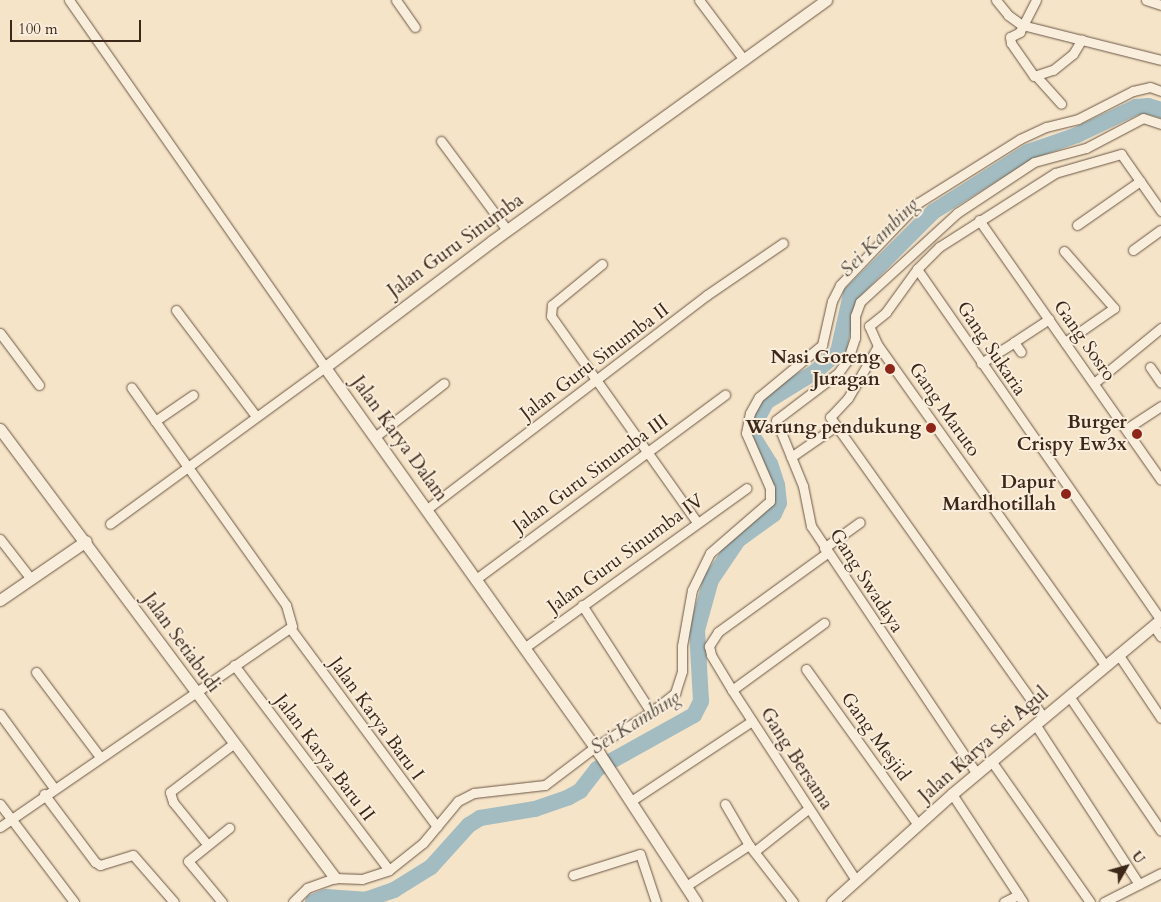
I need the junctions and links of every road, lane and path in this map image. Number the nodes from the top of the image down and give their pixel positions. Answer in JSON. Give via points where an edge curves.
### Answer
{"nodes":[{"id":1,"x":69,"y":0,"type":"edge"},
{"id":2,"x":396,"y":0,"type":"edge"},
{"id":3,"x":699,"y":0,"type":"edge"},
{"id":4,"x":826,"y":0,"type":"edge"},
{"id":5,"x":996,"y":0,"type":"edge"},
{"id":6,"x":1036,"y":0,"type":"edge"},
{"id":7,"x":1146,"y":0,"type":"edge"},
{"id":8,"x":1161,"y":5,"type":"edge"},
{"id":9,"x":1022,"y":25,"type":"junction"},
{"id":10,"x":415,"y":27,"type":"dead end"},
{"id":11,"x":1082,"y":39,"type":"junction"},
{"id":12,"x":744,"y":60,"type":"junction"},
{"id":13,"x":1161,"y":60,"type":"edge"},
{"id":14,"x":1037,"y":77,"type":"junction"},
{"id":15,"x":1161,"y":91,"type":"edge"},
{"id":16,"x":1061,"y":104,"type":"dead end"},
{"id":17,"x":1161,"y":124,"type":"edge"},
{"id":18,"x":441,"y":141,"type":"dead end"},
{"id":19,"x":1140,"y":181,"type":"junction"},
{"id":20,"x":1158,"y":200,"type":"edge"},
{"id":21,"x":1161,"y":211,"type":"edge"},
{"id":22,"x":979,"y":220,"type":"junction"},
{"id":23,"x":1077,"y":225,"type":"dead end"},
{"id":24,"x":507,"y":230,"type":"junction"},
{"id":25,"x":1161,"y":230,"type":"edge"},
{"id":26,"x":783,"y":243,"type":"dead end"},
{"id":27,"x":1133,"y":250,"type":"dead end"},
{"id":28,"x":1064,"y":251,"type":"dead end"},
{"id":29,"x":602,"y":264,"type":"dead end"},
{"id":30,"x":917,"y":269,"type":"junction"},
{"id":31,"x":176,"y":310,"type":"dead end"},
{"id":32,"x":1049,"y":319,"type":"junction"},
{"id":33,"x":1161,"y":328,"type":"edge"},
{"id":34,"x":0,"y":333,"type":"edge"},
{"id":35,"x":1014,"y":342,"type":"junction"},
{"id":36,"x":1065,"y":342,"type":"junction"},
{"id":37,"x":878,"y":346,"type":"junction"},
{"id":38,"x":1021,"y":352,"type":"dead end"},
{"id":39,"x":981,"y":363,"type":"junction"},
{"id":40,"x":325,"y":367,"type":"junction"},
{"id":41,"x":1150,"y":367,"type":"dead end"},
{"id":42,"x":596,"y":382,"type":"junction"},
{"id":43,"x":444,"y":383,"type":"dead end"},
{"id":44,"x":1094,"y":383,"type":"junction"},
{"id":45,"x":1161,"y":384,"type":"edge"},
{"id":46,"x":39,"y":385,"type":"dead end"},
{"id":47,"x":130,"y":387,"type":"dead end"},
{"id":48,"x":193,"y":395,"type":"dead end"},
{"id":49,"x":725,"y":395,"type":"dead end"},
{"id":50,"x":1161,"y":406,"type":"edge"},
{"id":51,"x":256,"y":416,"type":"junction"},
{"id":52,"x":155,"y":421,"type":"junction"},
{"id":53,"x":836,"y":426,"type":"junction"},
{"id":54,"x":1126,"y":429,"type":"junction"},
{"id":55,"x":376,"y":436,"type":"junction"},
{"id":56,"x":2,"y":437,"type":"edge"},
{"id":57,"x":648,"y":455,"type":"junction"},
{"id":58,"x":791,"y":456,"type":"junction"},
{"id":59,"x":189,"y":468,"type":"junction"},
{"id":60,"x":1161,"y":480,"type":"edge"},
{"id":61,"x":747,"y":488,"type":"dead end"},
{"id":62,"x":427,"y":509,"type":"junction"},
{"id":63,"x":697,"y":522,"type":"junction"},
{"id":64,"x":860,"y":522,"type":"dead end"},
{"id":65,"x":110,"y":524,"type":"dead end"},
{"id":66,"x":0,"y":539,"type":"edge"},
{"id":67,"x":86,"y":542,"type":"junction"},
{"id":68,"x":826,"y":551,"type":"junction"},
{"id":69,"x":476,"y":579,"type":"junction"},
{"id":70,"x":31,"y":580,"type":"junction"},
{"id":71,"x":0,"y":600,"type":"edge"},
{"id":72,"x":582,"y":605,"type":"junction"},
{"id":73,"x":1158,"y":621,"type":"edge"},
{"id":74,"x":824,"y":623,"type":"dead end"},
{"id":75,"x":290,"y":628,"type":"junction"},
{"id":76,"x":1161,"y":637,"type":"edge"},
{"id":77,"x":524,"y":648,"type":"junction"},
{"id":78,"x":1118,"y":654,"type":"junction"},
{"id":79,"x":234,"y":665,"type":"junction"},
{"id":80,"x":1105,"y":665,"type":"junction"},
{"id":81,"x":806,"y":669,"type":"dead end"},
{"id":82,"x":36,"y":672,"type":"dead end"},
{"id":83,"x":732,"y":690,"type":"junction"},
{"id":84,"x":195,"y":693,"type":"junction"},
{"id":85,"x":1069,"y":696,"type":"junction"},
{"id":86,"x":651,"y":712,"type":"junction"},
{"id":87,"x":0,"y":714,"type":"edge"},
{"id":88,"x":1161,"y":718,"type":"edge"},
{"id":89,"x":1039,"y":720,"type":"junction"},
{"id":90,"x":752,"y":721,"type":"junction"},
{"id":91,"x":234,"y":744,"type":"junction"},
{"id":92,"x":597,"y":750,"type":"junction"},
{"id":93,"x":100,"y":757,"type":"junction"},
{"id":94,"x":992,"y":762,"type":"junction"},
{"id":95,"x":977,"y":774,"type":"junction"},
{"id":96,"x":54,"y":788,"type":"junction"},
{"id":97,"x":44,"y":794,"type":"junction"},
{"id":98,"x":952,"y":794,"type":"junction"},
{"id":99,"x":631,"y":801,"type":"junction"},
{"id":100,"x":0,"y":804,"type":"edge"},
{"id":101,"x":725,"y":804,"type":"dead end"},
{"id":102,"x":808,"y":809,"type":"junction"},
{"id":103,"x":11,"y":819,"type":"junction"},
{"id":104,"x":918,"y":825,"type":"junction"},
{"id":105,"x":0,"y":827,"type":"edge"},
{"id":106,"x":437,"y":827,"type":"junction"},
{"id":107,"x":229,"y":828,"type":"dead end"},
{"id":108,"x":1161,"y":831,"type":"edge"},
{"id":109,"x":207,"y":844,"type":"junction"},
{"id":110,"x":752,"y":848,"type":"junction"},
{"id":111,"x":389,"y":870,"type":"junction"},
{"id":112,"x":1161,"y":873,"type":"edge"},
{"id":113,"x":573,"y":875,"type":"dead end"},
{"id":114,"x":335,"y":878,"type":"junction"},
{"id":115,"x":856,"y":880,"type":"junction"},
{"id":116,"x":1139,"y":884,"type":"junction"},
{"id":117,"x":686,"y":886,"type":"junction"},
{"id":118,"x":1021,"y":899,"type":"edge"},
{"id":119,"x":74,"y":902,"type":"edge"},
{"id":120,"x":174,"y":902,"type":"edge"},
{"id":121,"x":222,"y":902,"type":"edge"},
{"id":122,"x":294,"y":902,"type":"edge"},
{"id":123,"x":656,"y":902,"type":"edge"},
{"id":124,"x":696,"y":902,"type":"edge"},
{"id":125,"x":793,"y":902,"type":"edge"},
{"id":126,"x":832,"y":902,"type":"edge"},
{"id":127,"x":1004,"y":902,"type":"edge"},
{"id":128,"x":1090,"y":902,"type":"edge"},
{"id":129,"x":1104,"y":902,"type":"edge"}],
"edges":[{"from":1,"to":40,"type":"street","name":"Jalan Karya Dalam"},
{"from":2,"to":10,"type":"street"},
{"from":3,"to":12,"type":"street"},
{"from":4,"to":12,"type":"street","name":"Jalan Guru Sinumba"},
{"from":5,"to":9,"type":"street"},
{"from":6,"to":9,"type":"street"},
{"from":7,"to":8,"type":"street"},
{"from":9,"to":11,"type":"street"},
{"from":9,"to":14,"type":"street","via":[[1020,32],[1010,37],[1011,44]]},
{"from":11,"to":13,"type":"street"},
{"from":11,"to":14,"type":"street","via":[[1074,54],[1053,70]]},
{"from":12,"to":24,"type":"street","name":"Jalan Guru Sinumba"},
{"from":14,"to":16,"type":"street"},
{"from":15,"to":86,"type":"street","via":[[1150,88],[1133,90],[1078,119],[1046,127],[1020,139],[918,203],[840,285],[832,301],[822,345],[759,397],[750,413],[746,433],[770,488],[770,501],[710,553],[692,590],[679,684],[675,693]]},
{"from":17,"to":58,"type":"street","name":"Gang Swadaya","via":[[1143,118],[1086,148],[1034,162],[957,213],[860,302],[855,316],[855,338],[848,359],[838,373],[776,420]]},
{"from":18,"to":24,"type":"street"},
{"from":19,"to":20,"type":"street"},
{"from":19,"to":22,"type":"street","via":[[1124,158],[1113,154],[1055,173]]},
{"from":19,"to":23,"type":"street"},
{"from":20,"to":21,"type":"street"},
{"from":22,"to":30,"type":"street","via":[[939,248]]},
{"from":22,"to":32,"type":"street","name":"Gang Sosro"},
{"from":24,"to":40,"type":"street","name":"Jalan Guru Sinumba"},
{"from":25,"to":27,"type":"street"},
{"from":26,"to":42,"type":"street","name":"Jalan Guru Sinumba II","via":[[707,295]]},
{"from":28,"to":36,"type":"street","via":[[1114,308]]},
{"from":29,"to":42,"type":"street","via":[[550,310],[552,319]]},
{"from":30,"to":37,"type":"street","via":[[886,312],[870,326]]},
{"from":30,"to":39,"type":"street","name":"Gang Sukaria"},
{"from":31,"to":51,"type":"street"},
{"from":32,"to":35,"type":"street"},
{"from":32,"to":36,"type":"street","name":"Gang Sosro"},
{"from":33,"to":44,"type":"street"},
{"from":34,"to":46,"type":"street"},
{"from":35,"to":38,"type":"street"},
{"from":35,"to":39,"type":"street"},
{"from":36,"to":44,"type":"street","name":"Gang Sosro"},
{"from":37,"to":53,"type":"street","via":[[848,398],[831,415]]},
{"from":37,"to":80,"type":"street","name":"Gang Maruto"},
{"from":39,"to":73,"type":"street","name":"Gang Sukaria"},
{"from":40,"to":51,"type":"street","name":"Jalan Guru Sinumba"},
{"from":40,"to":55,"type":"street","name":"Jalan Karya Dalam"},
{"from":41,"to":45,"type":"street"},
{"from":42,"to":57,"type":"street"},
{"from":42,"to":62,"type":"street","name":"Jalan Guru Sinumba II"},
{"from":43,"to":55,"type":"street"},
{"from":44,"to":54,"type":"street","name":"Gang Sosro"},
{"from":47,"to":52,"type":"street"},
{"from":48,"to":52,"type":"street"},
{"from":49,"to":57,"type":"street","name":"Jalan Guru Sinumba III"},
{"from":50,"to":54,"type":"street"},
{"from":51,"to":59,"type":"street","name":"Jalan Guru Sinumba"},
{"from":52,"to":59,"type":"street"},
{"from":53,"to":58,"type":"street"},
{"from":53,"to":89,"type":"street"},
{"from":54,"to":60,"type":"street","name":"Gang Sosro"},
{"from":55,"to":62,"type":"street","name":"Jalan Karya Dalam"},
{"from":56,"to":67,"type":"street","name":"Jalan Setiabudi"},
{"from":57,"to":63,"type":"street"},
{"from":57,"to":69,"type":"street","name":"Jalan Guru Sinumba III"},
{"from":58,"to":68,"type":"street","name":"Gang Swadaya","via":[[804,486],[811,526]]},
{"from":59,"to":65,"type":"street","name":"Jalan Guru Sinumba"},
{"from":59,"to":75,"type":"street","via":[[286,605]]},
{"from":61,"to":63,"type":"street","name":"Jalan Guru Sinumba IV"},
{"from":62,"to":69,"type":"street","name":"Jalan Karya Dalam"},
{"from":63,"to":72,"type":"street","name":"Jalan Guru Sinumba IV"},
{"from":64,"to":68,"type":"street"},
{"from":66,"to":70,"type":"street"},
{"from":67,"to":70,"type":"street"},
{"from":67,"to":84,"type":"street","name":"Jalan Setiabudi"},
{"from":68,"to":83,"type":"street","name":"Gang Bersama","via":[[718,632],[709,646],[710,655]]},
{"from":68,"to":95,"type":"street","name":"Gang Swadaya"},
{"from":69,"to":77,"type":"street","name":"Jalan Karya Dalam"},
{"from":70,"to":71,"type":"street"},
{"from":72,"to":77,"type":"street","name":"Jalan Guru Sinumba IV"},
{"from":72,"to":86,"type":"street"},
{"from":73,"to":76,"type":"street","name":"Gang Sukaria"},
{"from":73,"to":78,"type":"street","name":"Jalan Karya Sei Agul"},
{"from":74,"to":83,"type":"street"},
{"from":75,"to":79,"type":"street"},
{"from":75,"to":106,"type":"street","name":"Jalan Karya Baru I"},
{"from":77,"to":92,"type":"street","name":"Jalan Karya Dalam"},
{"from":78,"to":80,"type":"street","name":"Jalan Karya Sei Agul"},
{"from":78,"to":88,"type":"street"},
{"from":79,"to":84,"type":"street"},
{"from":79,"to":111,"type":"street","name":"Jalan Karya Baru II"},
{"from":80,"to":85,"type":"street","name":"Jalan Karya Sei Agul"},
{"from":81,"to":104,"type":"street","name":"Gang Mesjid"},
{"from":82,"to":93,"type":"street"},
{"from":83,"to":90,"type":"street","name":"Gang Bersama"},
{"from":84,"to":91,"type":"street","name":"Jalan Setiabudi"},
{"from":84,"to":93,"type":"street"},
{"from":85,"to":89,"type":"street","name":"Jalan Karya Sei Agul"},
{"from":85,"to":108,"type":"street"},
{"from":86,"to":92,"type":"street"},
{"from":87,"to":96,"type":"street"},
{"from":89,"to":94,"type":"street","name":"Jalan Karya Sei Agul"},
{"from":89,"to":116,"type":"street"},
{"from":90,"to":99,"type":"street"},
{"from":90,"to":102,"type":"street","name":"Gang Bersama"},
{"from":91,"to":109,"type":"street","via":[[170,792],[173,802]]},
{"from":91,"to":114,"type":"street","name":"Jalan Setiabudi"},
{"from":92,"to":99,"type":"street","name":"Jalan Karya Dalam"},
{"from":92,"to":106,"type":"street","via":[[540,787],[474,793],[458,801]]},
{"from":93,"to":96,"type":"street"},
{"from":94,"to":95,"type":"street","name":"Jalan Karya Sei Agul"},
{"from":94,"to":128,"type":"street"},
{"from":95,"to":98,"type":"street","name":"Jalan Karya Sei Agul"},
{"from":96,"to":97,"type":"street"},
{"from":97,"to":103,"type":"street"},
{"from":97,"to":120,"type":"street","via":[[95,862],[100,865],[133,855]]},
{"from":98,"to":104,"type":"street","name":"Jalan Karya Sei Agul"},
{"from":98,"to":118,"type":"street"},
{"from":99,"to":117,"type":"street","name":"Jalan Karya Dalam"},
{"from":100,"to":103,"type":"street"},
{"from":101,"to":110,"type":"street"},
{"from":102,"to":110,"type":"street"},
{"from":102,"to":115,"type":"street","name":"Gang Bersama"},
{"from":103,"to":105,"type":"street"},
{"from":103,"to":119,"type":"street"},
{"from":104,"to":115,"type":"street","name":"Jalan Karya Sei Agul"},
{"from":106,"to":111,"type":"street","via":[[423,843]]},
{"from":107,"to":109,"type":"street"},
{"from":109,"to":121,"type":"street","via":[[188,861]]},
{"from":110,"to":117,"type":"street"},
{"from":110,"to":125,"type":"street"},
{"from":111,"to":114,"type":"street","via":[[362,879]]},
{"from":112,"to":116,"type":"street"},
{"from":113,"to":123,"type":"street","via":[[640,854]]},
{"from":114,"to":122,"type":"street","via":[[307,888]]},
{"from":115,"to":126,"type":"street","name":"Jalan Karya Sei Agul"},
{"from":116,"to":129,"type":"street"},
{"from":117,"to":124,"type":"street","name":"Jalan Karya Dalam"},
{"from":118,"to":127,"type":"street"}]}
